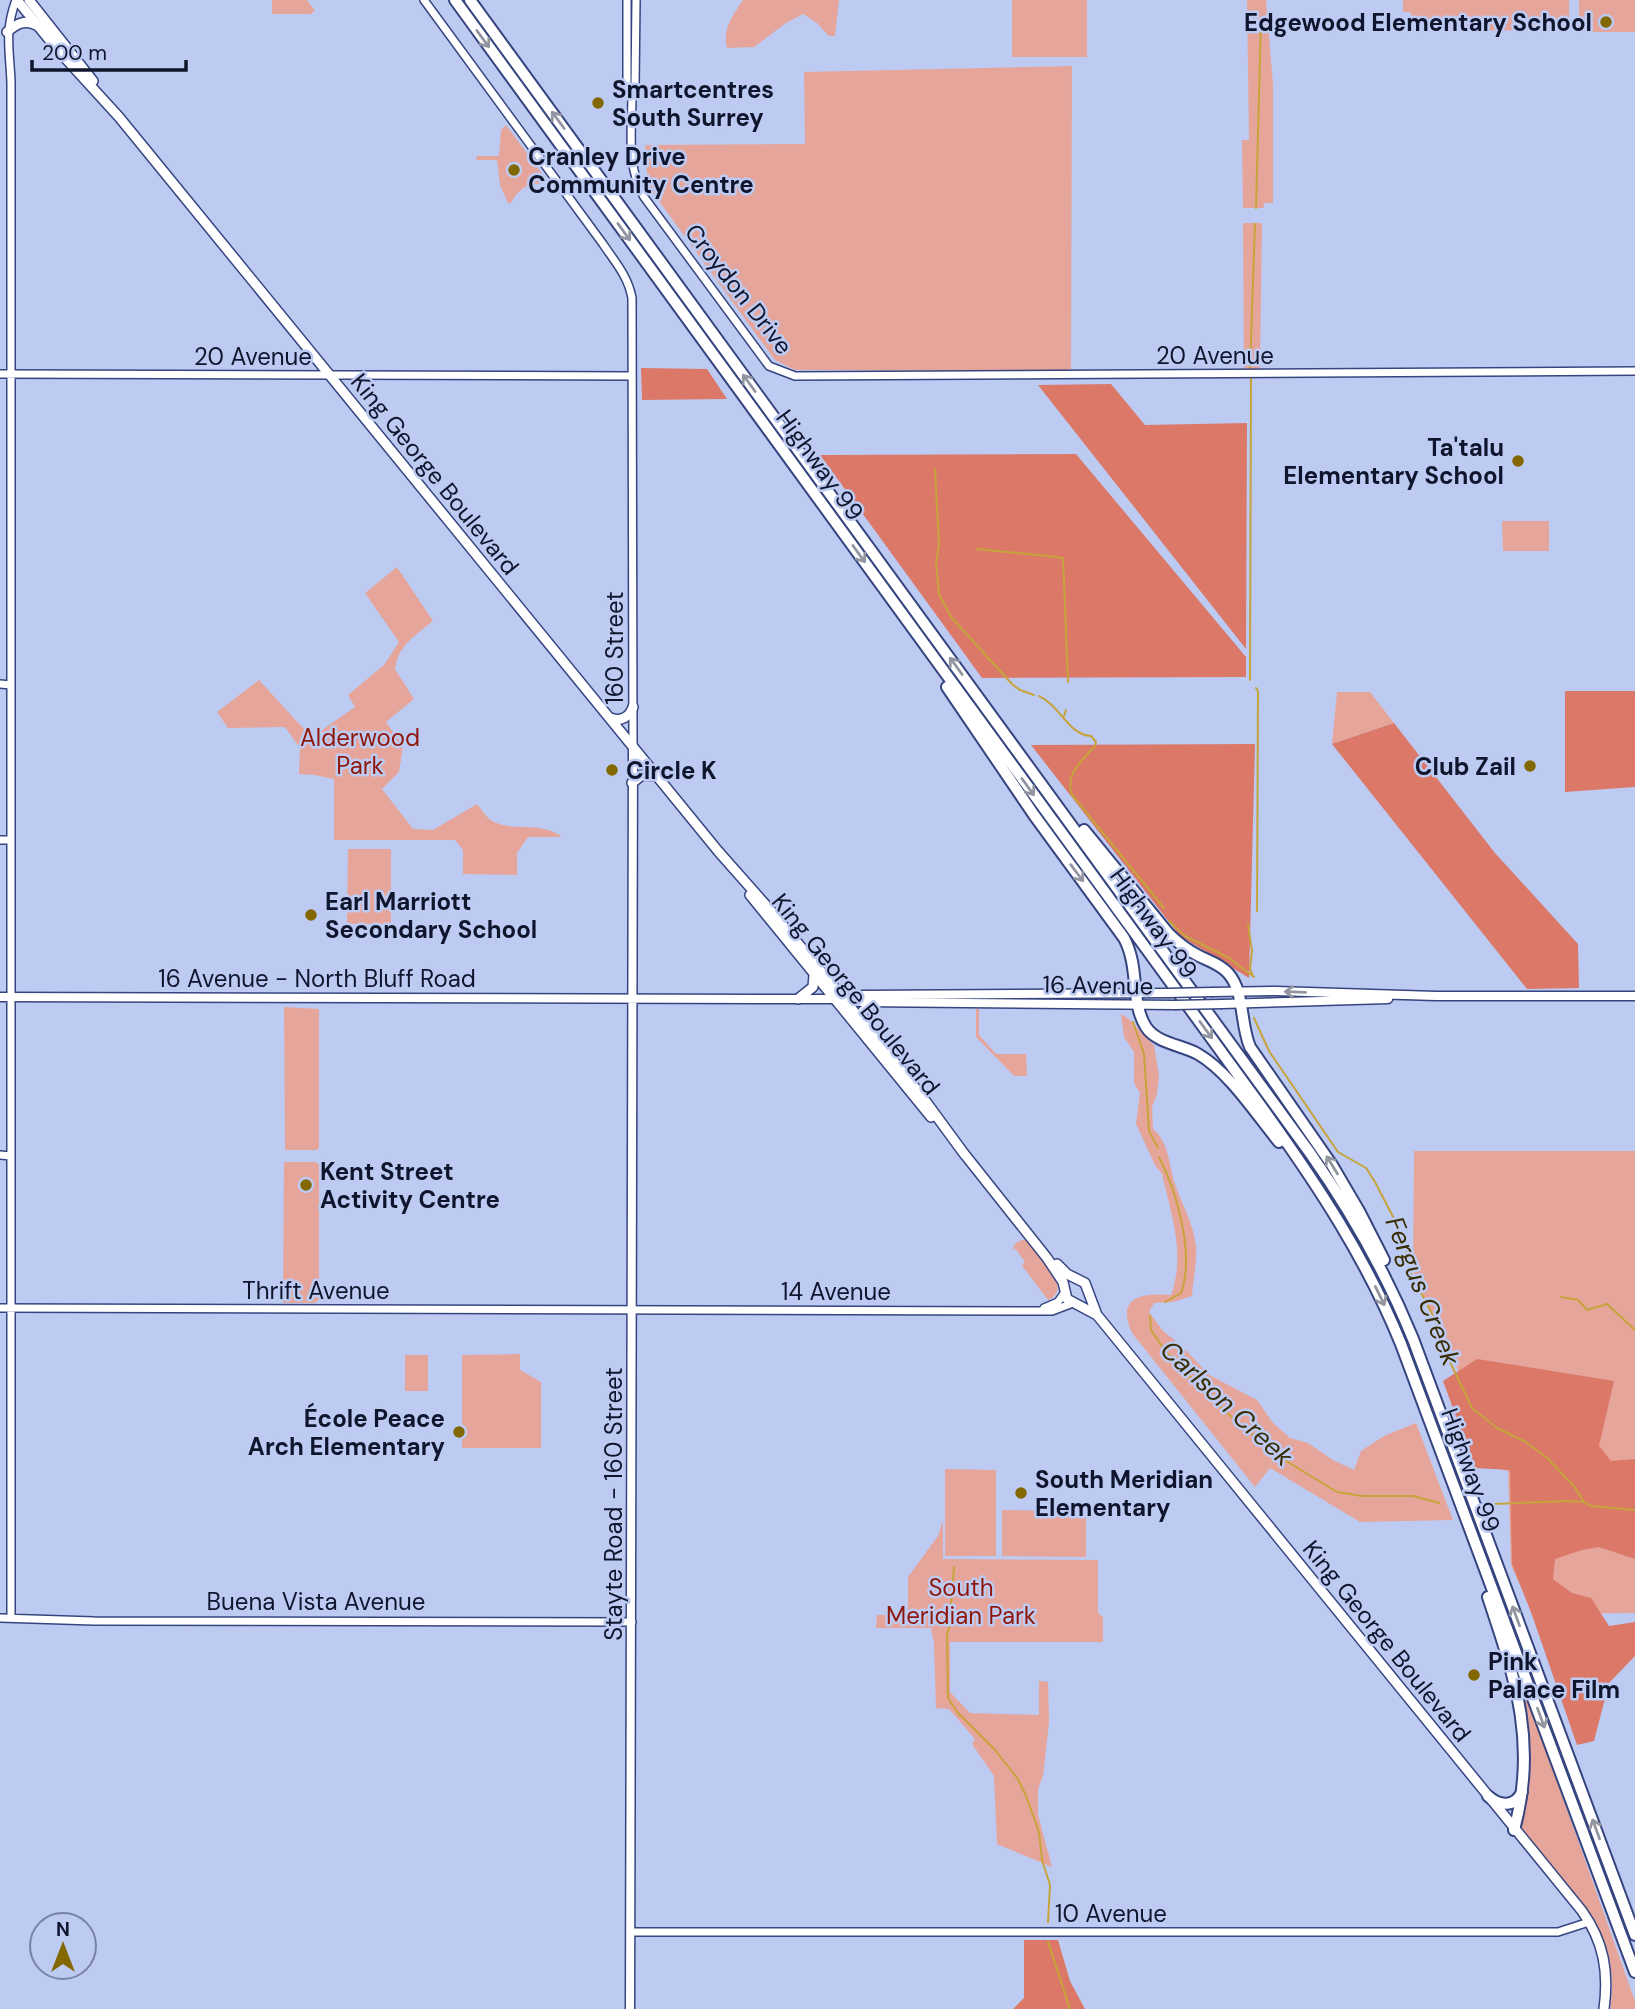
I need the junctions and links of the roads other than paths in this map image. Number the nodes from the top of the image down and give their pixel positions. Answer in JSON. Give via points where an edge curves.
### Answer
{"nodes":[{"id":1,"x":17,"y":0,"type":"edge"},
{"id":2,"x":29,"y":0,"type":"edge"},
{"id":3,"x":424,"y":0,"type":"edge"},
{"id":4,"x":455,"y":0,"type":"edge"},
{"id":5,"x":470,"y":0,"type":"edge"},
{"id":6,"x":627,"y":0,"type":"edge"},
{"id":7,"x":636,"y":0,"type":"edge"},
{"id":8,"x":38,"y":26,"type":"junction"},
{"id":9,"x":7,"y":32,"type":"junction"},
{"id":10,"x":632,"y":94,"type":"junction"},
{"id":11,"x":119,"y":117,"type":"junction"},
{"id":12,"x":1635,"y":371,"type":"edge"},
{"id":13,"x":0,"y":374,"type":"edge"},
{"id":14,"x":11,"y":374,"type":"junction"},
{"id":15,"x":330,"y":375,"type":"junction"},
{"id":16,"x":632,"y":376,"type":"junction"},
{"id":17,"x":795,"y":376,"type":"joint"},
{"id":18,"x":873,"y":573,"type":"junction"},
{"id":19,"x":0,"y":684,"type":"edge"},
{"id":20,"x":11,"y":685,"type":"junction"},
{"id":21,"x":633,"y":708,"type":"junction"},
{"id":22,"x":611,"y":718,"type":"junction"},
{"id":23,"x":996,"y":721,"type":"junction"},
{"id":24,"x":633,"y":746,"type":"junction"},
{"id":25,"x":658,"y":776,"type":"junction"},
{"id":26,"x":632,"y":783,"type":"junction"},
{"id":27,"x":0,"y":840,"type":"edge"},
{"id":28,"x":11,"y":840,"type":"junction"},
{"id":29,"x":722,"y":855,"type":"junction"},
{"id":30,"x":814,"y":975,"type":"junction"},
{"id":31,"x":1237,"y":992,"type":"junction"},
{"id":32,"x":1137,"y":993,"type":"junction"},
{"id":33,"x":940,"y":994,"type":"junction"},
{"id":34,"x":1037,"y":995,"type":"junction"},
{"id":35,"x":1436,"y":996,"type":"junction"},
{"id":36,"x":1635,"y":996,"type":"edge"},
{"id":37,"x":0,"y":997,"type":"edge"},
{"id":38,"x":12,"y":997,"type":"junction"},
{"id":39,"x":633,"y":999,"type":"junction"},
{"id":40,"x":798,"y":999,"type":"junction"},
{"id":41,"x":838,"y":999,"type":"junction"},
{"id":42,"x":876,"y":1002,"type":"junction"},
{"id":43,"x":930,"y":1002,"type":"junction"},
{"id":44,"x":1014,"y":1002,"type":"junction"},
{"id":45,"x":1240,"y":1004,"type":"junction"},
{"id":46,"x":1139,"y":1006,"type":"junction"},
{"id":47,"x":862,"y":1022,"type":"junction"},
{"id":48,"x":0,"y":1155,"type":"edge"},
{"id":49,"x":965,"y":1155,"type":"junction"},
{"id":50,"x":11,"y":1156,"type":"junction"},
{"id":51,"x":1027,"y":1231,"type":"junction"},
{"id":52,"x":1348,"y":1235,"type":"junction"},
{"id":53,"x":1078,"y":1280,"type":"junction"},
{"id":54,"x":1065,"y":1290,"type":"junction"},
{"id":55,"x":1088,"y":1294,"type":"junction"},
{"id":56,"x":1075,"y":1303,"type":"junction"},
{"id":57,"x":0,"y":1308,"type":"edge"},
{"id":58,"x":11,"y":1308,"type":"junction"},
{"id":59,"x":633,"y":1310,"type":"junction"},
{"id":60,"x":1040,"y":1310,"type":"junction"},
{"id":61,"x":1097,"y":1315,"type":"junction"},
{"id":62,"x":1429,"y":1383,"type":"junction"},
{"id":63,"x":1457,"y":1493,"type":"junction"},
{"id":64,"x":0,"y":1618,"type":"edge"},
{"id":65,"x":11,"y":1618,"type":"junction"},
{"id":66,"x":632,"y":1622,"type":"junction"},
{"id":67,"x":1525,"y":1779,"type":"junction"},
{"id":68,"x":1488,"y":1796,"type":"junction"},
{"id":69,"x":1514,"y":1830,"type":"junction"},
{"id":70,"x":1619,"y":1893,"type":"junction"},
{"id":71,"x":1589,"y":1922,"type":"junction"},
{"id":72,"x":1635,"y":1930,"type":"edge"},
{"id":73,"x":631,"y":1931,"type":"junction"},
{"id":74,"x":1635,"y":1936,"type":"edge"},
{"id":75,"x":1635,"y":1974,"type":"edge"},
{"id":76,"x":630,"y":2009,"type":"edge"},
{"id":77,"x":1604,"y":2009,"type":"edge"}],
"edges":[{"from":1,"to":8,"type":"main road","name":"King George Boulevard"},
{"from":1,"to":9,"type":"street"},
{"from":2,"to":11,"type":"main road","name":"King George Boulevard"},
{"from":3,"to":16,"type":"street","name":"160 Street","via":[[626,277],[632,298]]},
{"from":4,"to":18,"type":"highway","name":"Highway 99","one_way":true},
{"from":23,"to":5,"type":"highway","name":"Highway 99","one_way":true},
{"from":6,"to":10,"type":"street","via":[[627,86]]},
{"from":7,"to":10,"type":"street"},
{"from":8,"to":9,"type":"main road","via":[[21,23]]},
{"from":8,"to":11,"type":"main road","name":"King George Boulevard"},
{"from":9,"to":14,"type":"street"},
{"from":10,"to":17,"type":"street","name":"Croydon Drive","via":[[632,166],[644,197],[769,366]]},
{"from":11,"to":15,"type":"main road","name":"King George Boulevard"},
{"from":12,"to":17,"type":"street","name":"20 Avenue"},
{"from":13,"to":14,"type":"street","name":"20 Avenue"},
{"from":14,"to":15,"type":"street","name":"20 Avenue"},
{"from":14,"to":20,"type":"street"},
{"from":15,"to":16,"type":"street","name":"20 Avenue"},
{"from":15,"to":22,"type":"main road","name":"King George Boulevard"},
{"from":16,"to":21,"type":"street","name":"160 Street"},
{"from":18,"to":32,"type":"highway","one_way":true,"via":[[1013,785],[1124,938],[1134,963]]},
{"from":18,"to":52,"type":"highway","name":"Highway 99","one_way":true,"via":[[1276,1127]]},
{"from":19,"to":20,"type":"street"},
{"from":20,"to":28,"type":"street"},
{"from":21,"to":22,"type":"main road","via":[[623,718]]},
{"from":21,"to":24,"type":"street","name":"160 Street"},
{"from":22,"to":24,"type":"main road","name":"King George Boulevard"},
{"from":23,"to":31,"type":"highway","via":[[1168,933],[1223,969]]},
{"from":23,"to":62,"type":"highway","name":"Highway 99","via":[[1343,1201],[1392,1291]]},
{"from":24,"to":25,"type":"main road","name":"King George Boulevard"},
{"from":24,"to":26,"type":"main road","name":"160 Street"},
{"from":25,"to":26,"type":"main road","via":[[642,775]]},
{"from":25,"to":29,"type":"main road","name":"King George Boulevard"},
{"from":26,"to":39,"type":"main road","name":"160 Street"},
{"from":27,"to":28,"type":"street"},
{"from":28,"to":38,"type":"street"},
{"from":29,"to":30,"type":"main road","name":"King George Boulevard"},
{"from":29,"to":41,"type":"main road","name":"King George Boulevard"},
{"from":30,"to":40,"type":"main road","via":[[813,987]]},
{"from":30,"to":41,"type":"main road","name":"King George Boulevard"},
{"from":31,"to":32,"type":"main road","name":"16 Avenue","bridge":true},
{"from":35,"to":31,"type":"main road","name":"16 Avenue","one_way":true},
{"from":31,"to":45,"type":"highway"},
{"from":32,"to":34,"type":"main road","name":"16 Avenue"},
{"from":32,"to":46,"type":"highway"},
{"from":33,"to":34,"type":"main road","name":"16 Avenue"},
{"from":33,"to":41,"type":"main road","name":"16 Avenue"},
{"from":33,"to":43,"type":"main road"},
{"from":34,"to":44,"type":"main road"},
{"from":35,"to":36,"type":"main road","name":"16 Avenue"},
{"from":35,"to":45,"type":"main road","name":"16 Avenue"},
{"from":37,"to":38,"type":"main road","name":"16 Avenue - North Bluff Road"},
{"from":38,"to":39,"type":"main road","name":"16 Avenue - North Bluff Road"},
{"from":38,"to":50,"type":"street"},
{"from":39,"to":40,"type":"main road","name":"16 Avenue"},
{"from":39,"to":59,"type":"main road","name":"Stayte Road - 160 Street"},
{"from":40,"to":41,"type":"main road","name":"16 Avenue"},
{"from":41,"to":42,"type":"main road","name":"16 Avenue"},
{"from":41,"to":47,"type":"main road","name":"King George Boulevard"},
{"from":41,"to":49,"type":"main road","name":"King George Boulevard","via":[[904,1086]]},
{"from":42,"to":43,"type":"main road","name":"16 Avenue"},
{"from":42,"to":47,"type":"main road","via":[[863,1011]]},
{"from":43,"to":44,"type":"main road","name":"16 Avenue"},
{"from":44,"to":46,"type":"main road","name":"16 Avenue"},
{"from":45,"to":46,"type":"main road","name":"16 Avenue","bridge":true},
{"from":62,"to":45,"type":"highway","one_way":true,"via":[[1406,1312],[1374,1239],[1321,1147],[1254,1054]]},
{"from":46,"to":52,"type":"highway","via":[[1151,1033],[1205,1058],[1227,1078]]},
{"from":47,"to":49,"type":"main road","name":"King George Boulevard"},
{"from":48,"to":50,"type":"street"},
{"from":49,"to":51,"type":"main road","name":"King George Boulevard"},
{"from":50,"to":58,"type":"street"},
{"from":51,"to":53,"type":"main road","name":"King George Boulevard"},
{"from":51,"to":54,"type":"main road","name":"King George Boulevard"},
{"from":52,"to":63,"type":"highway","name":"Highway 99","one_way":true,"via":[[1396,1331]]},
{"from":53,"to":54,"type":"main road"},
{"from":53,"to":55,"type":"main road"},
{"from":54,"to":56,"type":"main road","via":[[1067,1299]]},
{"from":54,"to":60,"type":"street","via":[[1058,1302]]},
{"from":55,"to":56,"type":"main road"},
{"from":55,"to":61,"type":"main road","name":"King George Boulevard"},
{"from":56,"to":60,"type":"street","name":"14 Avenue"},
{"from":56,"to":61,"type":"main road","name":"King George Boulevard"},
{"from":57,"to":58,"type":"street","name":"Thrift Avenue"},
{"from":58,"to":59,"type":"street","name":"Thrift Avenue"},
{"from":58,"to":65,"type":"street"},
{"from":59,"to":60,"type":"street","name":"14 Avenue"},
{"from":59,"to":66,"type":"main road","name":"Stayte Road - 160 Street"},
{"from":61,"to":68,"type":"main road","name":"King George Boulevard"},
{"from":70,"to":62,"type":"highway","name":"Highway 99","one_way":true},
{"from":63,"to":67,"type":"highway","via":[[1516,1685]]},
{"from":63,"to":75,"type":"highway","name":"Highway 99","one_way":true},
{"from":64,"to":65,"type":"street","name":"Buena Vista Avenue"},
{"from":65,"to":66,"type":"street","name":"Buena Vista Avenue"},
{"from":66,"to":73,"type":"main road","name":"Stayte Road - 160 Street"},
{"from":67,"to":68,"type":"highway","via":[[1521,1794],[1512,1803],[1499,1804]]},
{"from":67,"to":69,"type":"highway"},
{"from":68,"to":69,"type":"main road","name":"King George Boulevard"},
{"from":69,"to":71,"type":"main road","name":"King George Boulevard"},
{"from":70,"to":72,"type":"highway"},
{"from":70,"to":74,"type":"highway","name":"Highway 99"},
{"from":71,"to":73,"type":"street","name":"10 Avenue","via":[[1558,1931]]},
{"from":71,"to":77,"type":"main road","name":"King George Boulevard","via":[[1605,1960]]},
{"from":73,"to":76,"type":"main road","name":"Stayte Road - 160 Street"}]}
